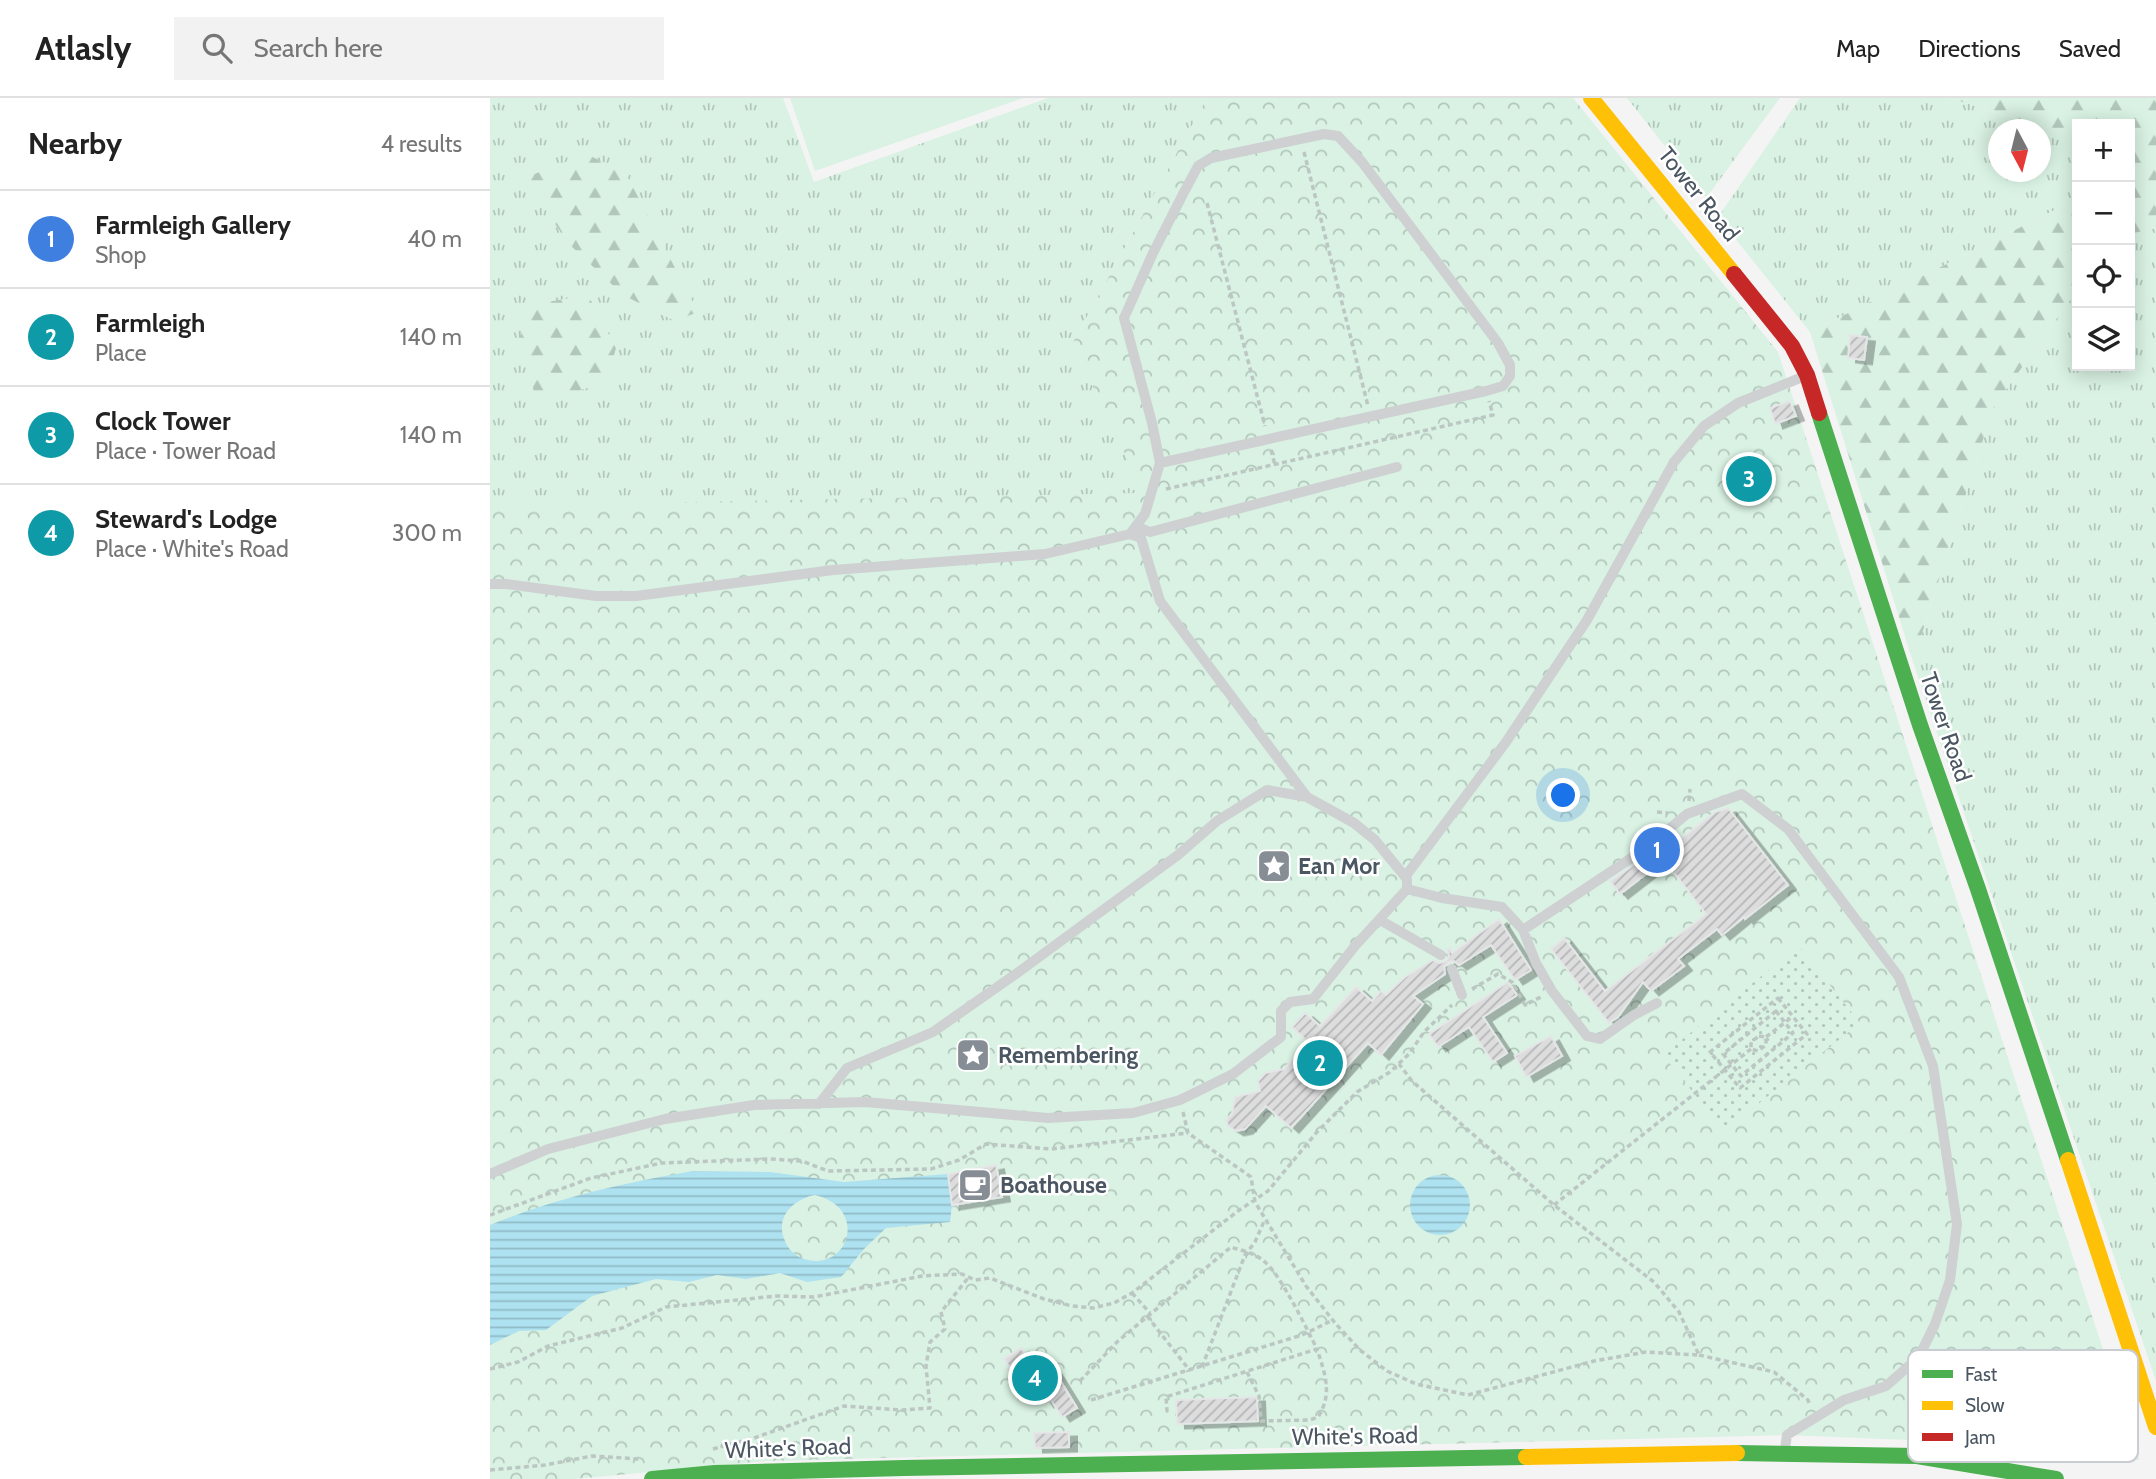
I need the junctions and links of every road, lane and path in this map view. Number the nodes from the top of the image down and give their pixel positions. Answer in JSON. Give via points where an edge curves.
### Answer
{"nodes":[{"id":1,"x":1591,"y":98,"type":"edge"},
{"id":2,"x":1301,"y":139,"type":"junction"},
{"id":3,"x":1207,"y":203,"type":"dead end"},
{"id":4,"x":1807,"y":375,"type":"junction"},
{"id":5,"x":1486,"y":391,"type":"junction"},
{"id":6,"x":1370,"y":416,"type":"junction"},
{"id":7,"x":1268,"y":440,"type":"junction"},
{"id":8,"x":1160,"y":463,"type":"junction"},
{"id":9,"x":1275,"y":465,"type":"junction"},
{"id":10,"x":1397,"y":467,"type":"dead end"},
{"id":11,"x":1159,"y":491,"type":"dead end"},
{"id":12,"x":1133,"y":530,"type":"junction"},
{"id":13,"x":490,"y":583,"type":"edge"},
{"id":14,"x":1307,"y":797,"type":"junction"},
{"id":15,"x":1405,"y":877,"type":"junction"},
{"id":16,"x":1407,"y":889,"type":"junction"},
{"id":17,"x":1380,"y":920,"type":"junction"},
{"id":18,"x":1523,"y":929,"type":"junction"},
{"id":19,"x":1441,"y":955,"type":"dead end"},
{"id":20,"x":1452,"y":970,"type":"dead end"},
{"id":21,"x":1552,"y":991,"type":"junction"},
{"id":22,"x":1462,"y":995,"type":"junction"},
{"id":23,"x":1657,"y":1003,"type":"dead end"},
{"id":24,"x":1793,"y":1017,"type":"junction"},
{"id":25,"x":1785,"y":1023,"type":"junction"},
{"id":26,"x":1749,"y":1033,"type":"junction"},
{"id":27,"x":1766,"y":1037,"type":"junction"},
{"id":28,"x":1754,"y":1039,"type":"junction"},
{"id":29,"x":1762,"y":1048,"type":"junction"},
{"id":30,"x":1751,"y":1049,"type":"junction"},
{"id":31,"x":1767,"y":1054,"type":"junction"},
{"id":32,"x":1399,"y":1063,"type":"junction"},
{"id":33,"x":1732,"y":1065,"type":"junction"},
{"id":34,"x":1725,"y":1070,"type":"junction"},
{"id":35,"x":1180,"y":1100,"type":"junction"},
{"id":36,"x":819,"y":1104,"type":"junction"},
{"id":37,"x":1188,"y":1133,"type":"junction"},
{"id":38,"x":490,"y":1174,"type":"edge"},
{"id":39,"x":1255,"y":1202,"type":"junction"},
{"id":40,"x":1554,"y":1205,"type":"junction"},
{"id":41,"x":490,"y":1215,"type":"edge"},
{"id":42,"x":1265,"y":1219,"type":"junction"},
{"id":43,"x":1248,"y":1252,"type":"junction"},
{"id":44,"x":968,"y":1278,"type":"junction"},
{"id":45,"x":1132,"y":1293,"type":"junction"},
{"id":46,"x":1149,"y":1315,"type":"junction"},
{"id":47,"x":1333,"y":1320,"type":"junction"},
{"id":48,"x":1309,"y":1333,"type":"junction"},
{"id":49,"x":1317,"y":1349,"type":"junction"},
{"id":50,"x":1922,"y":1350,"type":"edge"},
{"id":51,"x":2131,"y":1350,"type":"edge"},
{"id":52,"x":1699,"y":1355,"type":"junction"},
{"id":53,"x":1202,"y":1367,"type":"junction"},
{"id":54,"x":1908,"y":1367,"type":"edge"},
{"id":55,"x":490,"y":1369,"type":"edge"},
{"id":56,"x":1188,"y":1372,"type":"junction"},
{"id":57,"x":1247,"y":1372,"type":"junction"},
{"id":58,"x":2138,"y":1373,"type":"edge"},
{"id":59,"x":1080,"y":1381,"type":"dead end"},
{"id":60,"x":1091,"y":1400,"type":"dead end"},
{"id":61,"x":1163,"y":1410,"type":"dead end"},
{"id":62,"x":1814,"y":1419,"type":"junction"},
{"id":63,"x":2156,"y":1427,"type":"edge"},
{"id":64,"x":712,"y":1449,"type":"dead end"},
{"id":65,"x":1785,"y":1452,"type":"junction"},
{"id":66,"x":1908,"y":1456,"type":"edge"},
{"id":67,"x":650,"y":1460,"type":"dead end"},
{"id":68,"x":1953,"y":1462,"type":"edge"},
{"id":69,"x":490,"y":1470,"type":"edge"},
{"id":70,"x":902,"y":1473,"type":"edge"},
{"id":71,"x":652,"y":1479,"type":"edge"},
{"id":72,"x":2056,"y":1479,"type":"edge"}],
"edges":[{"from":1,"to":4,"type":"street","name":"Tower Road","via":[[1792,346]]},
{"from":2,"to":5,"type":"lane","via":[[1338,136],[1351,147],[1498,343],[1510,365],[1510,376],[1503,386]]},
{"from":2,"to":6,"type":"path"},
{"from":2,"to":8,"type":"lane","via":[[1211,158],[1198,166],[1133,295],[1124,318]]},
{"from":3,"to":7,"type":"path"},
{"from":4,"to":15,"type":"lane","via":[[1738,403],[1696,435],[1674,463],[1587,620],[1514,731]]},
{"from":4,"to":51,"type":"street","name":"Tower Road"},
{"from":5,"to":6,"type":"lane"},
{"from":5,"to":9,"type":"path","via":[[1493,415]]},
{"from":6,"to":7,"type":"lane"},
{"from":7,"to":8,"type":"lane"},
{"from":7,"to":9,"type":"path"},
{"from":8,"to":12,"type":"lane","via":[[1144,514]]},
{"from":9,"to":11,"type":"path"},
{"from":10,"to":12,"type":"lane","via":[[1150,532]]},
{"from":12,"to":13,"type":"lane","via":[[1045,554],[833,570],[636,596],[596,596]]},
{"from":12,"to":14,"type":"lane","via":[[1141,538],[1160,601]]},
{"from":14,"to":15,"type":"lane","via":[[1375,840]]},
{"from":14,"to":36,"type":"lane","via":[[1267,790],[1254,797],[933,1032],[846,1068]]},
{"from":15,"to":16,"type":"lane"},
{"from":16,"to":17,"type":"lane"},
{"from":16,"to":18,"type":"lane","via":[[1502,907]]},
{"from":17,"to":19,"type":"lane"},
{"from":17,"to":35,"type":"lane","via":[[1313,999],[1290,1002],[1281,1011],[1281,1037],[1233,1074]]},
{"from":18,"to":21,"type":"lane"},
{"from":18,"to":50,"type":"lane","via":[[1645,849],[1687,814],[1742,794],[1788,829],[1899,977],[1933,1066],[1957,1224],[1950,1280]]},
{"from":20,"to":22,"type":"lane"},
{"from":21,"to":22,"type":"path","via":[[1525,1005],[1512,982],[1498,974]]},
{"from":21,"to":23,"type":"lane","via":[[1587,1036],[1600,1039]]},
{"from":22,"to":32,"type":"path"},
{"from":24,"to":25,"type":"path"},
{"from":24,"to":34,"type":"path","via":[[1807,1034],[1740,1088]]},
{"from":24,"to":34,"type":"path","via":[[1778,998],[1710,1052]]},
{"from":25,"to":26,"type":"path","via":[[1776,1011]]},
{"from":25,"to":27,"type":"path"},
{"from":25,"to":31,"type":"path","via":[[1793,1033]]},
{"from":26,"to":28,"type":"path"},
{"from":26,"to":33,"type":"path","via":[[1723,1054]]},
{"from":27,"to":28,"type":"path"},
{"from":27,"to":29,"type":"path"},
{"from":28,"to":30,"type":"path"},
{"from":29,"to":30,"type":"path"},
{"from":29,"to":31,"type":"path"},
{"from":30,"to":33,"type":"path"},
{"from":31,"to":33,"type":"path","via":[[1741,1076]]},
{"from":32,"to":39,"type":"path","via":[[1357,1092]]},
{"from":32,"to":40,"type":"path","via":[[1412,1081]]},
{"from":33,"to":34,"type":"path"},
{"from":34,"to":40,"type":"path"},
{"from":35,"to":36,"type":"lane","via":[[1133,1113],[1048,1118],[865,1102]]},
{"from":35,"to":37,"type":"path"},
{"from":36,"to":38,"type":"lane","via":[[754,1105],[665,1119],[548,1149]]},
{"from":37,"to":39,"type":"path","via":[[1251,1177]]},
{"from":37,"to":41,"type":"path","via":[[1051,1149],[986,1144],[931,1169],[828,1171],[802,1161],[769,1158],[662,1163],[591,1178]]},
{"from":39,"to":42,"type":"path"},
{"from":39,"to":45,"type":"path"},
{"from":40,"to":52,"type":"path","via":[[1654,1282],[1679,1312]]},
{"from":42,"to":43,"type":"path"},
{"from":42,"to":47,"type":"path"},
{"from":43,"to":46,"type":"path","via":[[1231,1247]]},
{"from":43,"to":48,"type":"path","via":[[1268,1264]]},
{"from":43,"to":53,"type":"path"},
{"from":44,"to":45,"type":"path","via":[[990,1278],[1044,1299],[1093,1308]]},
{"from":44,"to":55,"type":"path","via":[[962,1274],[922,1276],[814,1297],[776,1296],[666,1307],[622,1328],[548,1346],[518,1362]]},
{"from":44,"to":64,"type":"path","via":[[942,1312],[945,1329],[930,1342],[926,1366],[930,1408],[845,1406]]},
{"from":45,"to":46,"type":"path"},
{"from":46,"to":56,"type":"path"},
{"from":46,"to":59,"type":"path"},
{"from":47,"to":48,"type":"path"},
{"from":47,"to":52,"type":"path","via":[[1387,1371],[1416,1384],[1468,1395],[1594,1361],[1646,1352]]},
{"from":48,"to":49,"type":"path"},
{"from":48,"to":53,"type":"path"},
{"from":49,"to":57,"type":"path"},
{"from":49,"to":57,"type":"path","via":[[1327,1379],[1327,1399],[1318,1417],[1310,1420],[1261,1421],[1259,1396]]},
{"from":52,"to":62,"type":"path","via":[[1774,1372],[1808,1400]]},
{"from":53,"to":56,"type":"path"},
{"from":54,"to":62,"type":"lane","via":[[1886,1386],[1844,1401]]},
{"from":56,"to":60,"type":"path"},
{"from":57,"to":61,"type":"path","via":[[1166,1397],[1167,1411]]},
{"from":58,"to":63,"type":"street","name":"Tower Road"},
{"from":62,"to":65,"type":"lane","via":[[1787,1435]]},
{"from":65,"to":66,"type":"street","name":"White's Road"},
{"from":65,"to":70,"type":"street","name":"White's Road"},
{"from":67,"to":69,"type":"path","via":[[592,1456]]},
{"from":68,"to":72,"type":"street","name":"White's Road"},
{"from":70,"to":71,"type":"street","name":"White's Road","via":[[715,1473]]}]}
